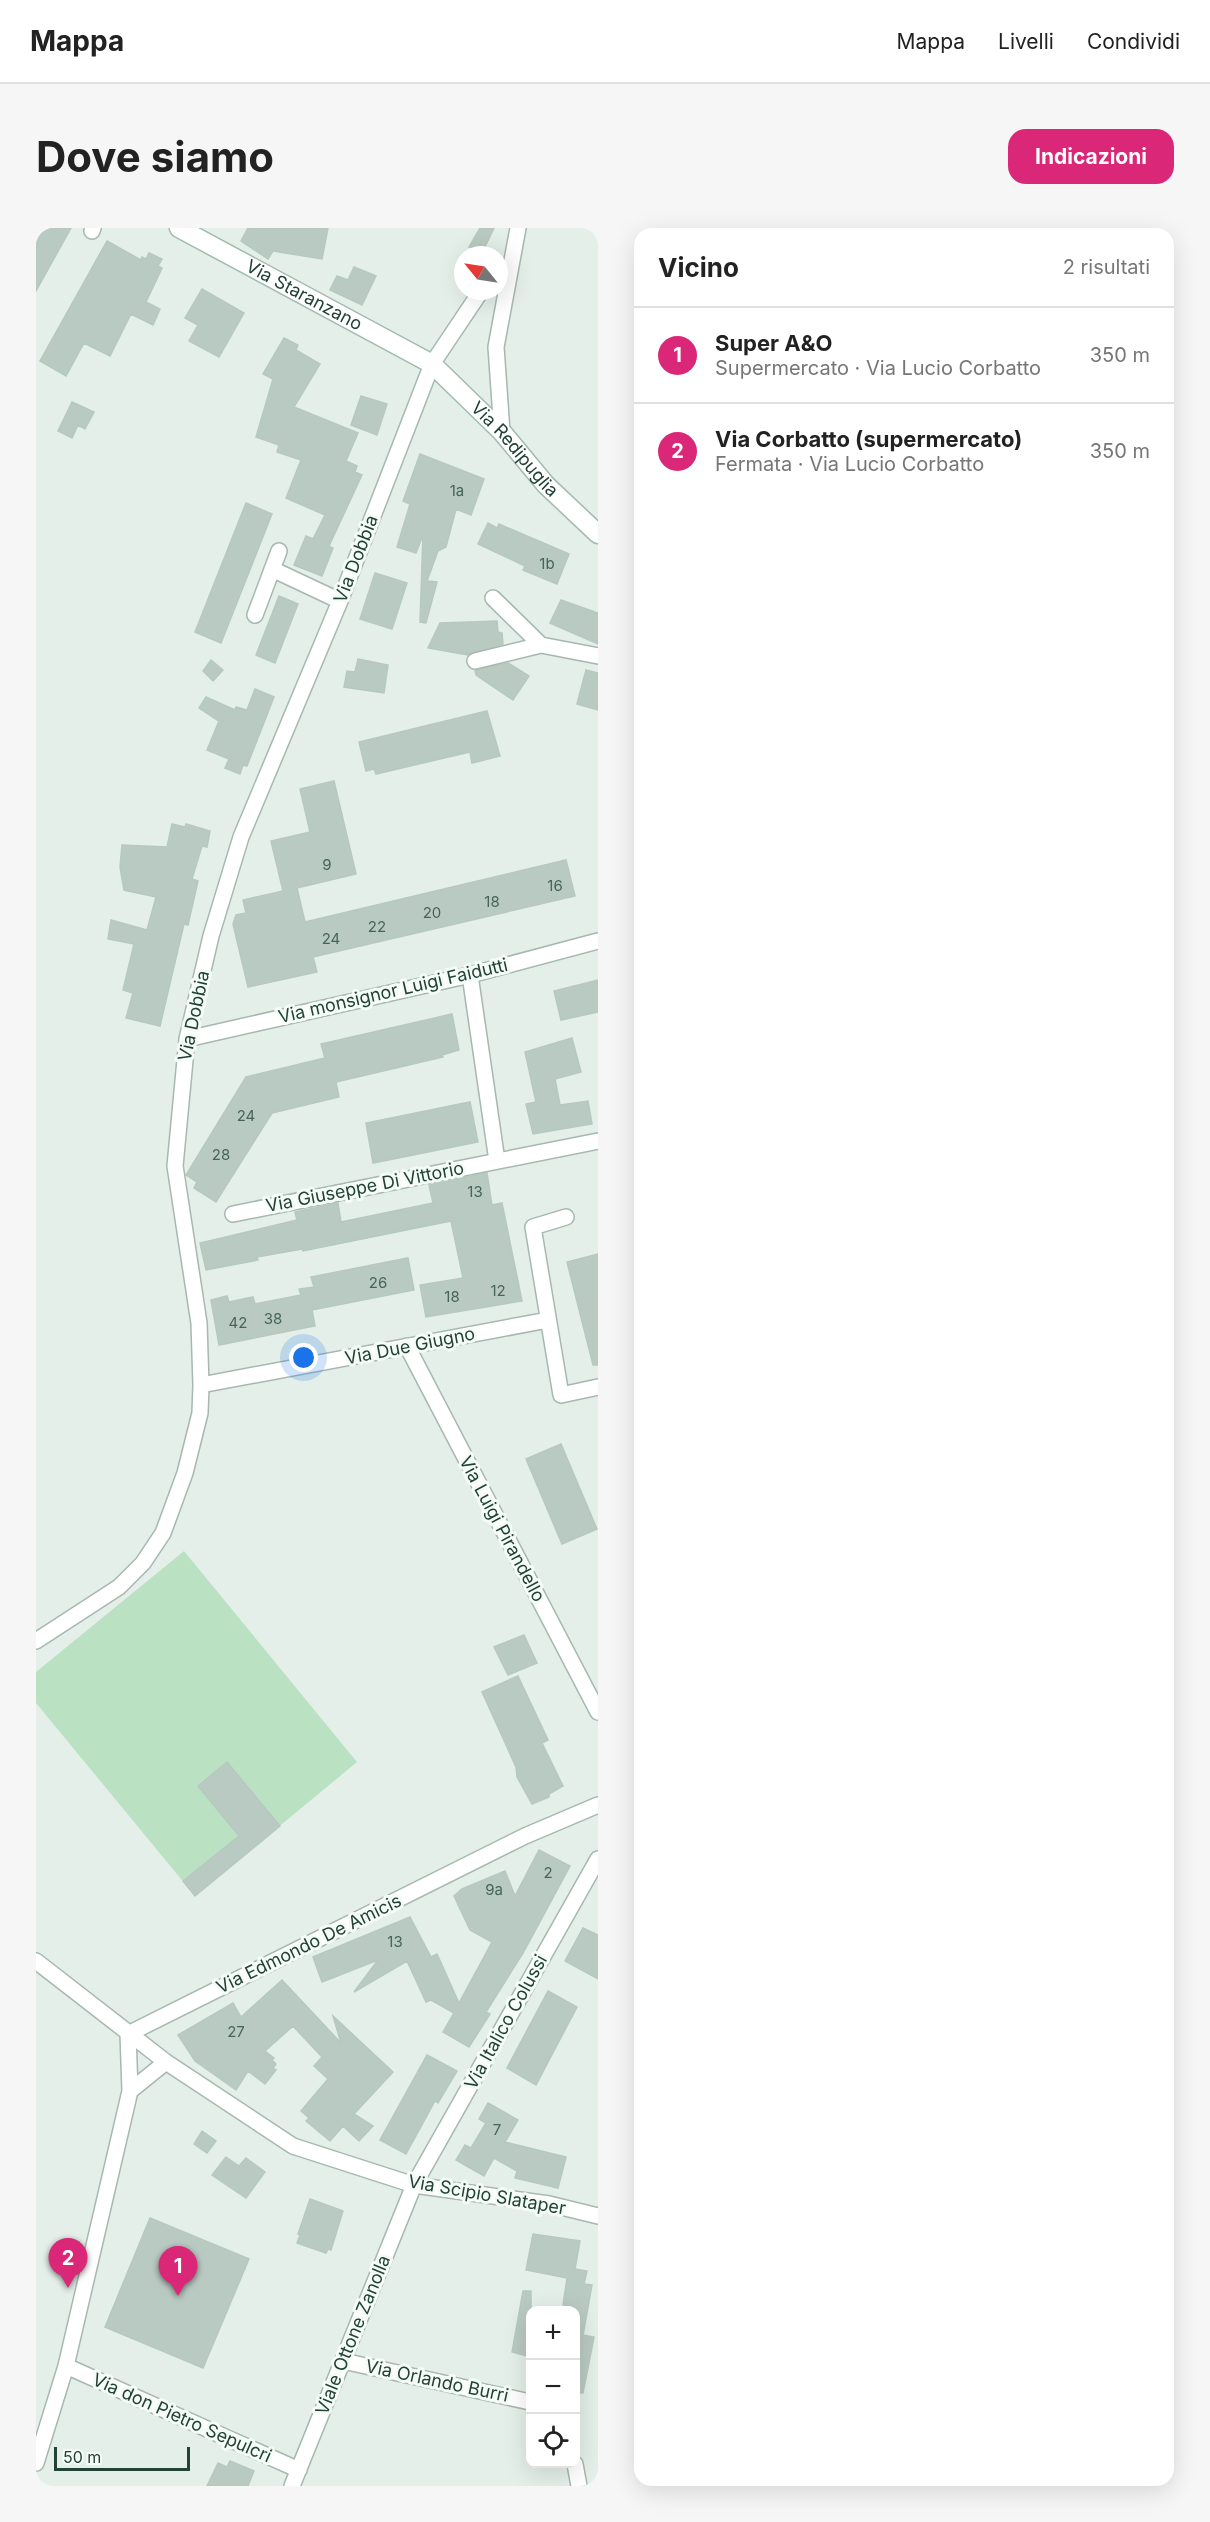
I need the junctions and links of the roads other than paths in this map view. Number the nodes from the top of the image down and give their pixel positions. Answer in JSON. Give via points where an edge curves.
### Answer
{"nodes":[{"id":1,"x":179,"y":228,"type":"edge"},
{"id":2,"x":516,"y":235,"type":"edge"},
{"id":3,"x":508,"y":249,"type":"edge"},
{"id":4,"x":476,"y":300,"type":"edge"},
{"id":5,"x":432,"y":364,"type":"junction"},
{"id":6,"x":502,"y":432,"type":"junction"},
{"id":7,"x":598,"y":534,"type":"edge"},
{"id":8,"x":279,"y":551,"type":"dead end"},
{"id":9,"x":272,"y":569,"type":"junction"},
{"id":10,"x":493,"y":598,"type":"dead end"},
{"id":11,"x":340,"y":601,"type":"junction"},
{"id":12,"x":255,"y":615,"type":"dead end"},
{"id":13,"x":541,"y":645,"type":"junction"},
{"id":14,"x":598,"y":656,"type":"edge"},
{"id":15,"x":475,"y":661,"type":"dead end"},
{"id":16,"x":598,"y":941,"type":"edge"},
{"id":17,"x":470,"y":975,"type":"junction"},
{"id":18,"x":187,"y":1039,"type":"junction"},
{"id":19,"x":598,"y":1141,"type":"edge"},
{"id":20,"x":497,"y":1161,"type":"junction"},
{"id":21,"x":233,"y":1214,"type":"dead end"},
{"id":22,"x":566,"y":1217,"type":"dead end"},
{"id":23,"x":548,"y":1320,"type":"junction"},
{"id":24,"x":407,"y":1346,"type":"junction"},
{"id":25,"x":201,"y":1385,"type":"junction"},
{"id":26,"x":598,"y":1387,"type":"edge"},
{"id":27,"x":36,"y":1641,"type":"edge"},
{"id":28,"x":598,"y":1712,"type":"edge"},
{"id":29,"x":598,"y":1805,"type":"edge"},
{"id":30,"x":598,"y":1859,"type":"edge"},
{"id":31,"x":36,"y":1961,"type":"edge"},
{"id":32,"x":128,"y":2034,"type":"junction"},
{"id":33,"x":166,"y":2062,"type":"junction"},
{"id":34,"x":130,"y":2091,"type":"junction"},
{"id":35,"x":414,"y":2185,"type":"junction"},
{"id":36,"x":598,"y":2216,"type":"edge"},
{"id":37,"x":343,"y":2361,"type":"junction"},
{"id":38,"x":66,"y":2366,"type":"junction"},
{"id":39,"x":526,"y":2401,"type":"edge"},
{"id":40,"x":36,"y":2463,"type":"edge"},
{"id":41,"x":576,"y":2468,"type":"edge"},
{"id":42,"x":299,"y":2470,"type":"junction"},
{"id":43,"x":292,"y":2486,"type":"edge"},
{"id":44,"x":579,"y":2486,"type":"edge"}],
"edges":[{"from":1,"to":5,"type":"street","name":"Via Staranzano"},
{"from":2,"to":3,"type":"street"},
{"from":2,"to":6,"type":"street","via":[[496,347]]},
{"from":4,"to":5,"type":"street","name":"Via Dobbia"},
{"from":5,"to":6,"type":"street","name":"Via Redipuglia"},
{"from":5,"to":11,"type":"street","name":"Via Dobbia"},
{"from":6,"to":7,"type":"street","name":"Via Redipuglia","via":[[546,485]]},
{"from":8,"to":9,"type":"street"},
{"from":9,"to":11,"type":"street"},
{"from":9,"to":12,"type":"street"},
{"from":10,"to":13,"type":"street"},
{"from":11,"to":18,"type":"street","name":"Via Dobbia","via":[[241,837],[211,936]]},
{"from":13,"to":14,"type":"street"},
{"from":13,"to":15,"type":"street"},
{"from":16,"to":17,"type":"street","name":"Via monsignor Luigi Faidutti"},
{"from":17,"to":18,"type":"street","name":"Via monsignor Luigi Faidutti"},
{"from":17,"to":20,"type":"street"},
{"from":18,"to":25,"type":"street","name":"Via Dobbia","via":[[175,1166],[199,1323]]},
{"from":19,"to":20,"type":"street","name":"Via Giuseppe Di Vittorio"},
{"from":20,"to":21,"type":"street","name":"Via Giuseppe Di Vittorio"},
{"from":22,"to":23,"type":"street","via":[[533,1227]]},
{"from":23,"to":24,"type":"street","name":"Via Due Giugno"},
{"from":23,"to":26,"type":"street","via":[[561,1395]]},
{"from":24,"to":25,"type":"street","name":"Via Due Giugno"},
{"from":24,"to":28,"type":"street","name":"Via Luigi Pirandello"},
{"from":25,"to":27,"type":"street","name":"Via Dobbia","via":[[200,1413],[185,1473],[163,1533],[143,1563],[118,1587]]},
{"from":29,"to":32,"type":"street","name":"Via Edmondo De Amicis","via":[[525,1836]]},
{"from":30,"to":35,"type":"street","name":"Via Italico Colussi"},
{"from":31,"to":32,"type":"street"},
{"from":32,"to":33,"type":"street","name":"Via Scipio Slataper"},
{"from":32,"to":34,"type":"street"},
{"from":33,"to":34,"type":"street"},
{"from":33,"to":35,"type":"street","name":"Via Scipio Slataper","via":[[293,2146]]},
{"from":34,"to":38,"type":"street"},
{"from":35,"to":36,"type":"street","name":"Via Scipio Slataper","via":[[549,2204]]},
{"from":35,"to":37,"type":"street","name":"Viale Ottone Zanolla"},
{"from":37,"to":39,"type":"street","name":"Via Orlando Burri"},
{"from":37,"to":42,"type":"street","name":"Viale Ottone Zanolla"},
{"from":38,"to":40,"type":"street"},
{"from":38,"to":42,"type":"street","name":"Via don Pietro Sepulcri"},
{"from":41,"to":44,"type":"street"},
{"from":42,"to":43,"type":"street","name":"Viale Ottone Zanolla"}]}
